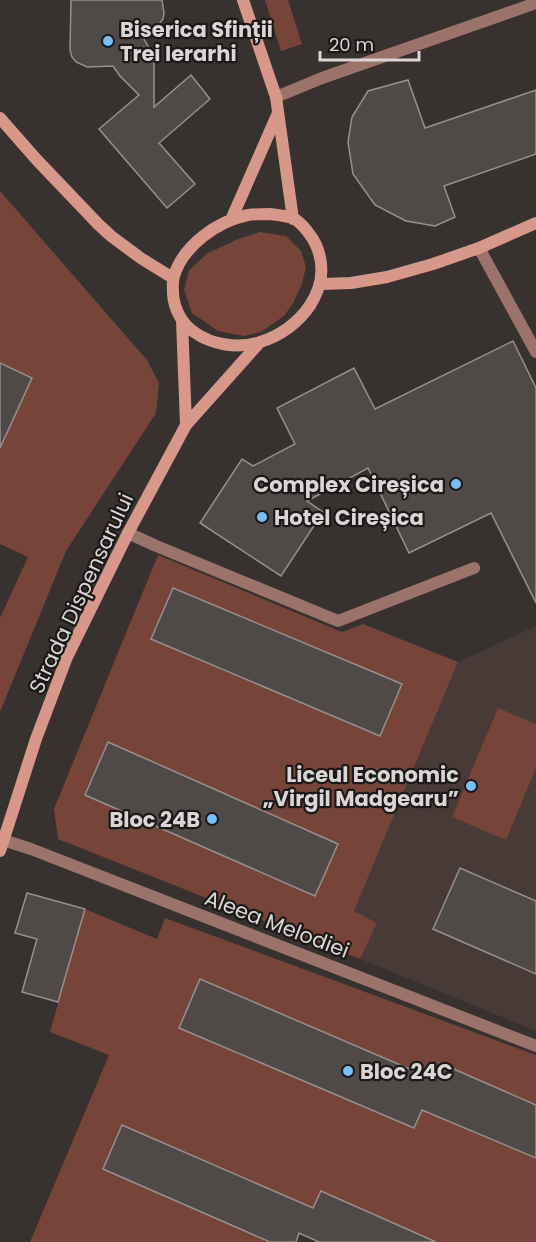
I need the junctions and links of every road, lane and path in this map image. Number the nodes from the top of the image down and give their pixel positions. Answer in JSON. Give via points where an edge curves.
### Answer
{"nodes":[{"id":1,"x":243,"y":0,"type":"edge"},
{"id":2,"x":536,"y":3,"type":"edge"},
{"id":3,"x":276,"y":97,"type":"junction"},
{"id":4,"x":279,"y":112,"type":"junction"},
{"id":5,"x":0,"y":118,"type":"edge"},
{"id":6,"x":293,"y":219,"type":"junction"},
{"id":7,"x":231,"y":220,"type":"junction"},
{"id":8,"x":536,"y":223,"type":"edge"},
{"id":9,"x":479,"y":248,"type":"junction"},
{"id":10,"x":173,"y":278,"type":"junction"},
{"id":11,"x":321,"y":284,"type":"junction"},
{"id":12,"x":182,"y":320,"type":"junction"},
{"id":13,"x":260,"y":342,"type":"junction"},
{"id":14,"x":536,"y":352,"type":"edge"},
{"id":15,"x":186,"y":425,"type":"junction"},
{"id":16,"x":128,"y":532,"type":"junction"},
{"id":17,"x":474,"y":568,"type":"dead end"},
{"id":18,"x":2,"y":846,"type":"edge"},
{"id":19,"x":536,"y":1046,"type":"edge"}],
"edges":[{"from":1,"to":3,"type":"street"},
{"from":2,"to":3,"type":"street"},
{"from":3,"to":4,"type":"street"},
{"from":4,"to":6,"type":"street"},
{"from":4,"to":7,"type":"street"},
{"from":5,"to":10,"type":"street","via":[[98,224]]},
{"from":6,"to":7,"type":"street","via":[[270,214]]},
{"from":6,"to":11,"type":"street","via":[[314,239],[322,269]]},
{"from":7,"to":10,"type":"street","via":[[192,244]]},
{"from":8,"to":9,"type":"street"},
{"from":9,"to":11,"type":"street","via":[[387,277]]},
{"from":9,"to":14,"type":"street"},
{"from":10,"to":12,"type":"street","via":[[173,301]]},
{"from":11,"to":13,"type":"street","name":"Strada Dispensarului","via":[[300,318]]},
{"from":12,"to":13,"type":"street","name":"Strada Dispensarului","via":[[193,332],[222,345]]},
{"from":12,"to":15,"type":"street"},
{"from":13,"to":15,"type":"street","name":"Strada Dispensarului"},
{"from":15,"to":16,"type":"street","name":"Strada Dispensarului"},
{"from":16,"to":17,"type":"street","via":[[338,621]]},
{"from":16,"to":18,"type":"street","name":"Strada Dispensarului","via":[[67,657]]},
{"from":18,"to":19,"type":"street","name":"Aleea Melodiei","via":[[31,849]]}]}
